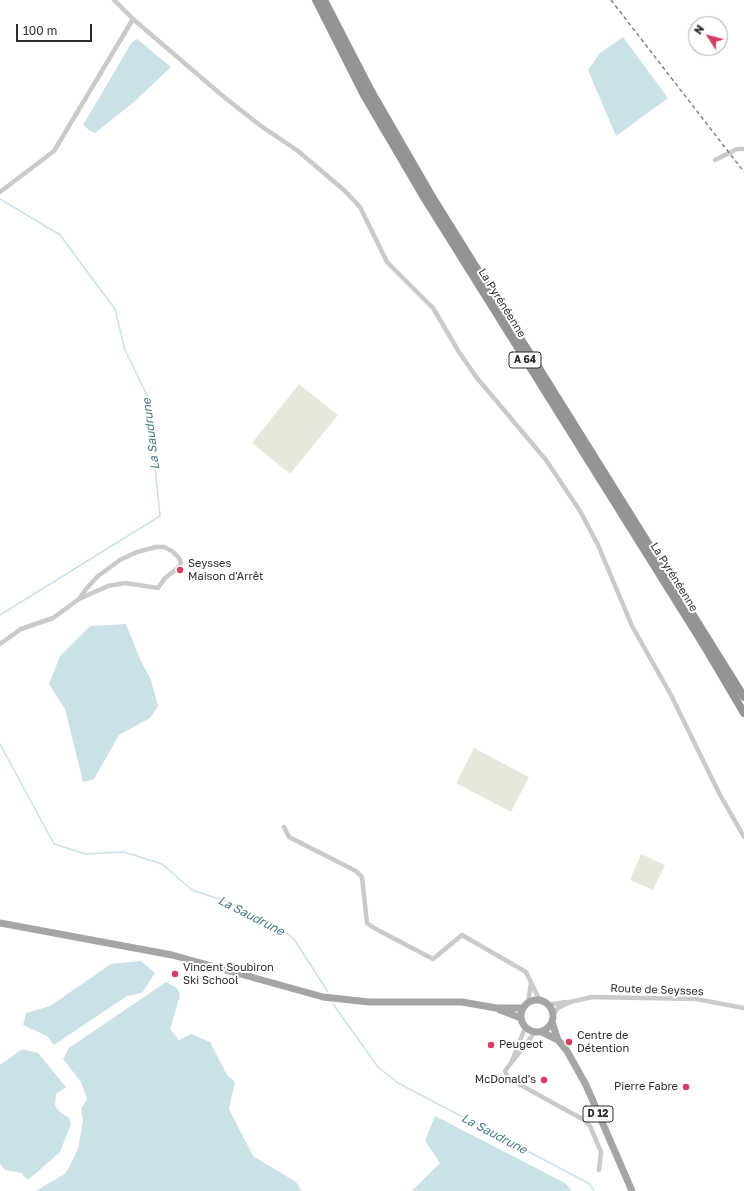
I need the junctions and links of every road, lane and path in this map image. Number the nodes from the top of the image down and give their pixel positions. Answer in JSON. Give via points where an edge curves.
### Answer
{"nodes":[{"id":1,"x":114,"y":0,"type":"edge"},
{"id":2,"x":316,"y":0,"type":"edge"},
{"id":3,"x":324,"y":0,"type":"edge"},
{"id":4,"x":133,"y":19,"type":"junction"},
{"id":5,"x":744,"y":149,"type":"edge"},
{"id":6,"x":715,"y":160,"type":"dead end"},
{"id":7,"x":0,"y":192,"type":"edge"},
{"id":8,"x":79,"y":599,"type":"junction"},
{"id":9,"x":0,"y":644,"type":"edge"},
{"id":10,"x":744,"y":697,"type":"edge"},
{"id":11,"x":744,"y":713,"type":"edge"},
{"id":12,"x":284,"y":827,"type":"dead end"},
{"id":13,"x":744,"y":837,"type":"edge"},
{"id":14,"x":0,"y":923,"type":"edge"},
{"id":15,"x":531,"y":983,"type":"junction"},
{"id":16,"x":540,"y":1001,"type":"junction"},
{"id":17,"x":570,"y":1002,"type":"junction"},
{"id":18,"x":526,"y":1005,"type":"junction"},
{"id":19,"x":548,"y":1005,"type":"junction"},
{"id":20,"x":496,"y":1008,"type":"junction"},
{"id":21,"x":744,"y":1008,"type":"edge"},
{"id":22,"x":521,"y":1018,"type":"junction"},
{"id":23,"x":552,"y":1018,"type":"junction"},
{"id":24,"x":525,"y":1028,"type":"junction"},
{"id":25,"x":538,"y":1032,"type":"junction"},
{"id":26,"x":558,"y":1040,"type":"junction"},
{"id":27,"x":511,"y":1063,"type":"junction"},
{"id":28,"x":599,"y":1170,"type":"dead end"},
{"id":29,"x":632,"y":1191,"type":"edge"}],
"edges":[{"from":1,"to":4,"type":"street"},
{"from":2,"to":11,"type":"highway","name":"La Pyrénéenne","number":"A 64","via":[[364,95],[424,199]]},
{"from":3,"to":10,"type":"highway","name":"La Pyrénéenne","number":"A 64","via":[[371,91],[431,195]]},
{"from":4,"to":7,"type":"street","via":[[54,151]]},
{"from":4,"to":13,"type":"street","via":[[249,117],[293,147],[334,180],[360,207],[387,262],[432,308],[464,359],[546,460],[580,511],[598,545],[632,626],[671,695],[719,793]]},
{"from":5,"to":6,"type":"street","via":[[738,149]]},
{"from":8,"to":8,"type":"street","via":[[108,586],[125,583],[158,588],[181,562],[172,551],[164,547],[137,552],[120,560],[98,576]]},
{"from":8,"to":9,"type":"street","via":[[53,618],[21,629]]},
{"from":12,"to":15,"type":"street","via":[[289,837],[356,871],[362,877],[367,923],[374,928],[433,959],[462,935],[526,972]]},
{"from":14,"to":20,"type":"main road","via":[[172,955],[323,997],[369,1002],[462,1002]]},
{"from":15,"to":16,"type":"street"},
{"from":15,"to":18,"type":"street"},
{"from":16,"to":18,"type":"main road"},
{"from":16,"to":19,"type":"main road"},
{"from":17,"to":19,"type":"street","name":"Route de Seysses"},
{"from":17,"to":21,"type":"street","name":"Route de Seysses","via":[[592,997],[661,997],[714,1001]]},
{"from":17,"to":23,"type":"street","name":"Route de Seysses","via":[[558,1008]]},
{"from":18,"to":20,"type":"main road"},
{"from":18,"to":22,"type":"main road"},
{"from":19,"to":23,"type":"main road"},
{"from":20,"to":22,"type":"main road"},
{"from":22,"to":24,"type":"main road"},
{"from":23,"to":25,"type":"main road","via":[[548,1028]]},
{"from":23,"to":26,"type":"main road","number":"D 12"},
{"from":24,"to":25,"type":"main road"},
{"from":24,"to":27,"type":"street"},
{"from":25,"to":26,"type":"main road","number":"D 12"},
{"from":25,"to":27,"type":"street"},
{"from":26,"to":29,"type":"main road","number":"D 12","via":[[586,1085]]},
{"from":27,"to":28,"type":"street","via":[[505,1071],[508,1078],[584,1120],[590,1126],[601,1152]]}]}
